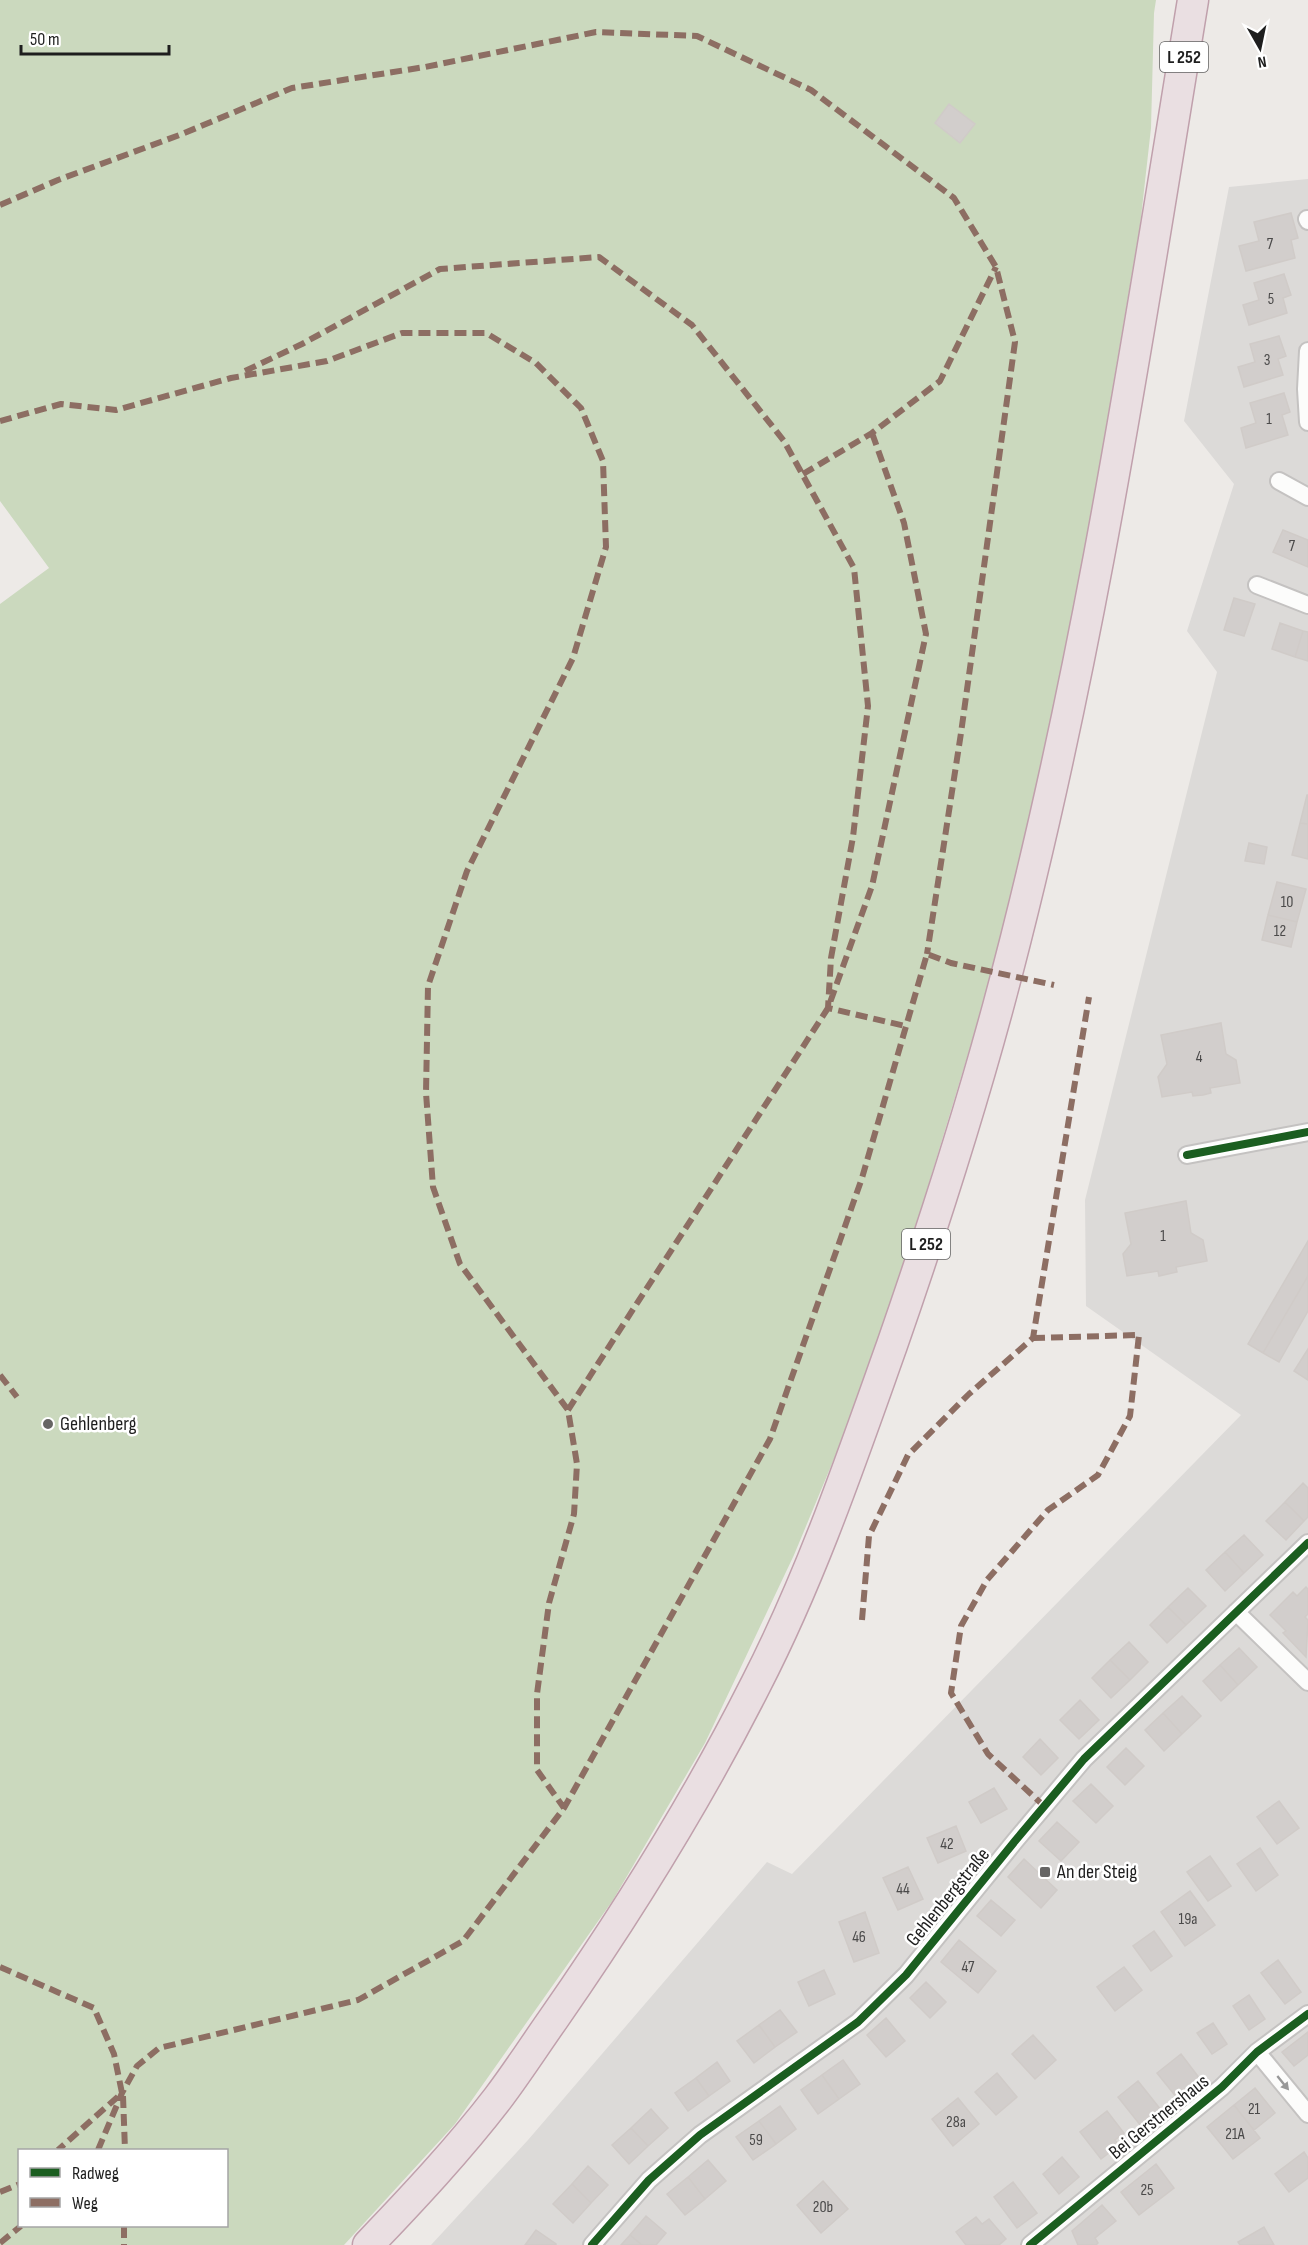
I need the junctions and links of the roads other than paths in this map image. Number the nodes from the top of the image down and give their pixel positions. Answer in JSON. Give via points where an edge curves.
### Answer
{"nodes":[{"id":1,"x":1179,"y":0,"type":"edge"},
{"id":2,"x":1193,"y":0,"type":"edge"},
{"id":3,"x":1174,"y":115,"type":"junction"},
{"id":4,"x":1308,"y":351,"type":"edge"},
{"id":5,"x":1308,"y":422,"type":"edge"},
{"id":6,"x":1279,"y":481,"type":"dead end"},
{"id":7,"x":1308,"y":496,"type":"edge"},
{"id":8,"x":1257,"y":585,"type":"dead end"},
{"id":9,"x":1308,"y":605,"type":"edge"},
{"id":10,"x":1308,"y":1132,"type":"edge"},
{"id":11,"x":1186,"y":1155,"type":"dead end"},
{"id":12,"x":1308,"y":1543,"type":"edge"},
{"id":13,"x":1236,"y":1612,"type":"junction"},
{"id":14,"x":1308,"y":1682,"type":"edge"},
{"id":15,"x":1308,"y":2014,"type":"edge"},
{"id":16,"x":1257,"y":2052,"type":"junction"},
{"id":17,"x":1308,"y":2114,"type":"edge"},
{"id":18,"x":368,"y":2245,"type":"edge"},
{"id":19,"x":591,"y":2245,"type":"edge"},
{"id":20,"x":1030,"y":2245,"type":"edge"}],
"edges":[{"from":1,"to":3,"type":"highway","number":"L 252"},
{"from":2,"to":3,"type":"highway","number":"L 252"},
{"from":3,"to":18,"type":"highway","number":"L 252","via":[[1106,515],[1026,897],[954,1158],[907,1303],[819,1548],[757,1684],[674,1832],[597,1956],[497,2100]]},
{"from":4,"to":5,"type":"street"},
{"from":6,"to":7,"type":"street"},
{"from":8,"to":9,"type":"street"},
{"from":10,"to":11,"type":"street"},
{"from":12,"to":13,"type":"street","name":"Gehlenbergstraße"},
{"from":13,"to":14,"type":"street"},
{"from":13,"to":19,"type":"street","name":"Gehlenbergstraße","via":[[1084,1759],[906,1975],[858,2022],[700,2135],[649,2180]]},
{"from":15,"to":16,"type":"street","name":"Bei Gerstnershaus"},
{"from":16,"to":17,"type":"street","one_way":true},
{"from":16,"to":20,"type":"street","name":"Bei Gerstnershaus","via":[[1222,2087]]}]}
